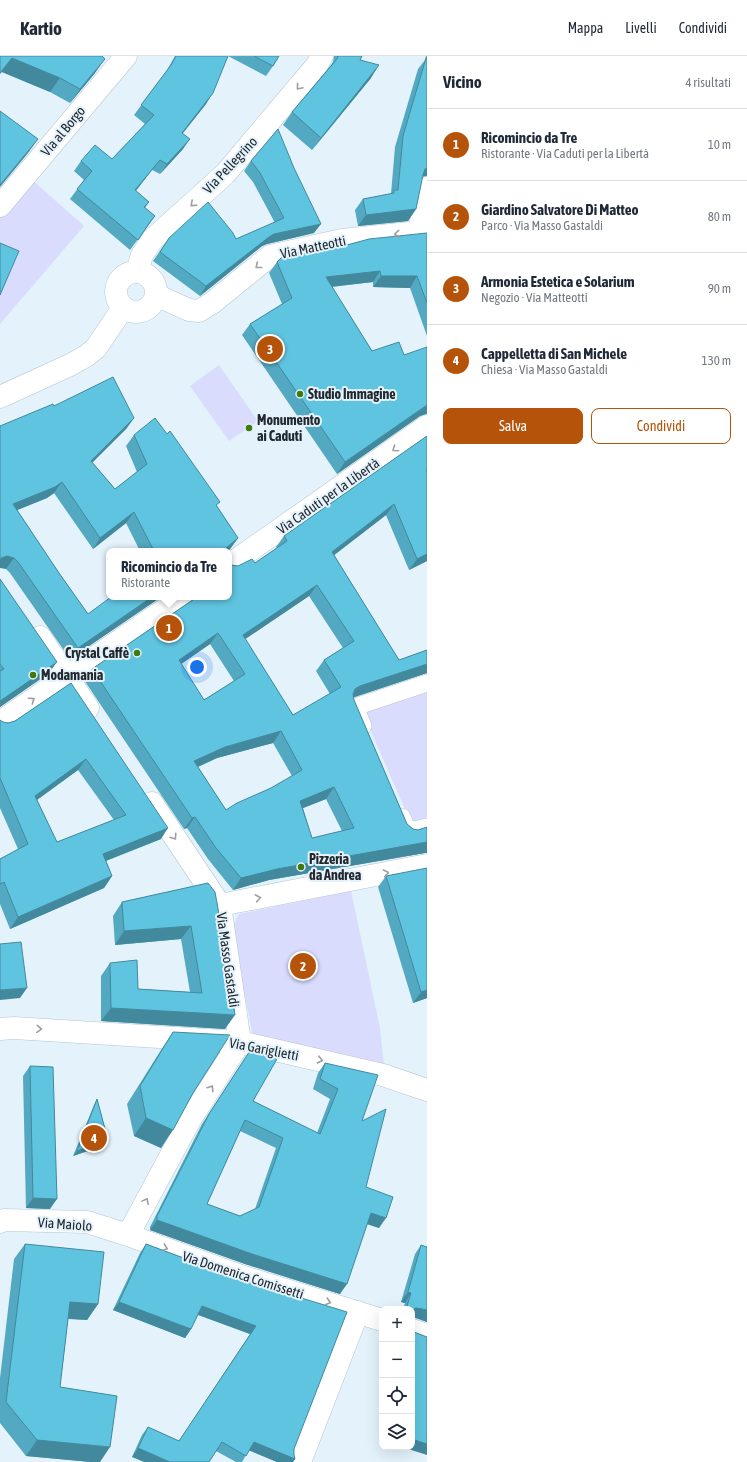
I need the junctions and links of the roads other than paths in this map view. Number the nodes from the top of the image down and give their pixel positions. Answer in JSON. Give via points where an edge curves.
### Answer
{"nodes":[{"id":1,"x":126,"y":56,"type":"edge"},
{"id":2,"x":322,"y":56,"type":"edge"},
{"id":3,"x":427,"y":188,"type":"edge"},
{"id":4,"x":0,"y":206,"type":"edge"},
{"id":5,"x":423,"y":239,"type":"edge"},
{"id":6,"x":137,"y":272,"type":"junction"},
{"id":7,"x":156,"y":295,"type":"junction"},
{"id":8,"x":123,"y":308,"type":"junction"},
{"id":9,"x":0,"y":396,"type":"edge"},
{"id":10,"x":427,"y":426,"type":"edge"},
{"id":11,"x":232,"y":563,"type":"edge"},
{"id":12,"x":179,"y":600,"type":"edge"},
{"id":13,"x":27,"y":619,"type":"edge"},
{"id":14,"x":67,"y":677,"type":"junction"},
{"id":15,"x":427,"y":683,"type":"edge"},
{"id":16,"x":0,"y":722,"type":"edge"},
{"id":17,"x":98,"y":722,"type":"edge"},
{"id":18,"x":370,"y":743,"type":"edge"},
{"id":19,"x":142,"y":788,"type":"edge"},
{"id":20,"x":395,"y":802,"type":"edge"},
{"id":21,"x":427,"y":827,"type":"edge"},
{"id":22,"x":427,"y":865,"type":"edge"},
{"id":23,"x":220,"y":906,"type":"junction"},
{"id":24,"x":0,"y":1029,"type":"edge"},
{"id":25,"x":240,"y":1042,"type":"junction"},
{"id":26,"x":427,"y":1090,"type":"edge"},
{"id":27,"x":0,"y":1222,"type":"edge"},
{"id":28,"x":128,"y":1235,"type":"junction"},
{"id":29,"x":358,"y":1312,"type":"junction"},
{"id":30,"x":379,"y":1319,"type":"edge"},
{"id":31,"x":415,"y":1331,"type":"edge"},
{"id":32,"x":427,"y":1335,"type":"edge"},
{"id":33,"x":300,"y":1462,"type":"edge"}],
"edges":[{"from":1,"to":4,"type":"street","name":"Via al Borgo"},
{"from":2,"to":6,"type":"street","name":"Via Pellegrino","one_way":true,"via":[[225,174],[153,239],[142,255]]},
{"from":3,"to":5,"type":"street","name":"Via Matteotti"},
{"from":5,"to":7,"type":"street","name":"Via Matteotti","one_way":true,"via":[[342,240],[270,256],[199,311],[190,310]]},
{"from":6,"to":7,"type":"street","via":[[150,277],[154,282]]},
{"from":6,"to":8,"type":"street","via":[[125,275],[117,284],[116,297]]},
{"from":7,"to":8,"type":"street","via":[[146,310],[134,312]]},
{"from":8,"to":9,"type":"street","via":[[96,348],[86,356]]},
{"from":10,"to":11,"type":"street","name":"Via Caduti per la Libertà","one_way":true},
{"from":12,"to":14,"type":"street"},
{"from":13,"to":14,"type":"street"},
{"from":16,"to":14,"type":"street","one_way":true},
{"from":14,"to":17,"type":"street"},
{"from":15,"to":18,"type":"street","via":[[355,706]]},
{"from":19,"to":23,"type":"street","name":"Via Masso Gastaldi","one_way":true},
{"from":20,"to":21,"type":"street","via":[[408,831]]},
{"from":23,"to":22,"type":"street","one_way":true},
{"from":23,"to":25,"type":"street","name":"Via Masso Gastaldi"},
{"from":24,"to":25,"type":"street","name":"Via Gariglietti","one_way":true},
{"from":25,"to":26,"type":"street","name":"Via Gariglietti","one_way":true,"via":[[383,1075]]},
{"from":28,"to":25,"type":"street","one_way":true,"via":[[192,1118]]},
{"from":27,"to":28,"type":"street","name":"Via Maiolo","via":[[87,1222]]},
{"from":28,"to":29,"type":"street","name":"Via Domenica Comissetti","one_way":true,"via":[[241,1276]]},
{"from":29,"to":30,"type":"street","name":"Via Domenica Comissetti"},
{"from":29,"to":33,"type":"street"},
{"from":31,"to":32,"type":"street"}]}
